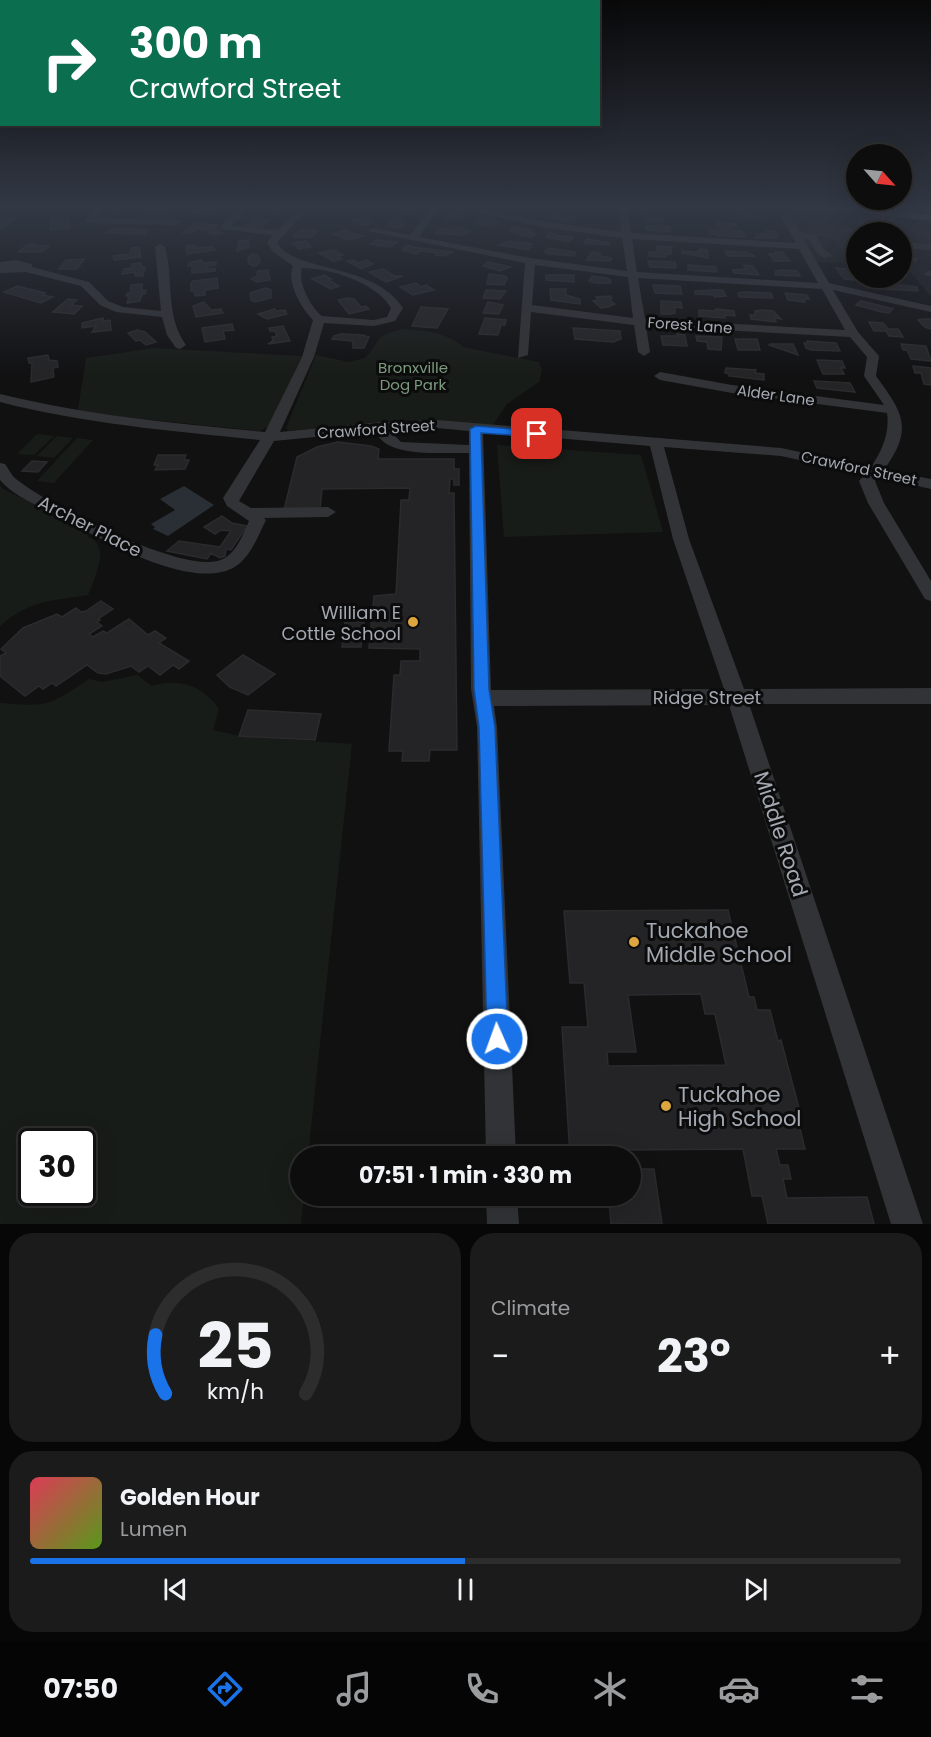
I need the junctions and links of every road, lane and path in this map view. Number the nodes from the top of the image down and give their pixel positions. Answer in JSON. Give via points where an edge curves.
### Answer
{"nodes":[{"id":1,"x":166,"y":263,"type":"edge"},
{"id":2,"x":294,"y":263,"type":"edge"},
{"id":3,"x":530,"y":263,"type":"edge"},
{"id":4,"x":546,"y":263,"type":"edge"},
{"id":5,"x":632,"y":263,"type":"edge"},
{"id":6,"x":812,"y":263,"type":"edge"},
{"id":7,"x":0,"y":265,"type":"edge"},
{"id":8,"x":298,"y":266,"type":"junction"},
{"id":9,"x":27,"y":269,"type":"junction"},
{"id":10,"x":0,"y":270,"type":"edge"},
{"id":11,"x":634,"y":275,"type":"junction"},
{"id":12,"x":825,"y":286,"type":"junction"},
{"id":13,"x":527,"y":308,"type":"junction"},
{"id":14,"x":931,"y":309,"type":"edge"},
{"id":15,"x":167,"y":314,"type":"junction"},
{"id":16,"x":318,"y":319,"type":"junction"},
{"id":17,"x":640,"y":321,"type":"junction"},
{"id":18,"x":853,"y":334,"type":"junction"},
{"id":19,"x":180,"y":345,"type":"dead end"},
{"id":20,"x":644,"y":352,"type":"dead end"},
{"id":21,"x":522,"y":355,"type":"dead end"},
{"id":22,"x":660,"y":376,"type":"dead end"},
{"id":23,"x":0,"y":398,"type":"edge"},
{"id":24,"x":892,"y":410,"type":"junction"},
{"id":25,"x":381,"y":426,"type":"junction"},
{"id":26,"x":268,"y":437,"type":"junction"},
{"id":27,"x":475,"y":439,"type":"junction"},
{"id":28,"x":656,"y":443,"type":"junction"},
{"id":29,"x":0,"y":467,"type":"edge"},
{"id":30,"x":876,"y":472,"type":"junction"},
{"id":31,"x":931,"y":484,"type":"edge"},
{"id":32,"x":328,"y":512,"type":"dead end"},
{"id":33,"x":247,"y":513,"type":"junction"},
{"id":34,"x":931,"y":595,"type":"edge"},
{"id":35,"x":931,"y":696,"type":"edge"},
{"id":36,"x":737,"y":697,"type":"junction"},
{"id":37,"x":483,"y":698,"type":"junction"},
{"id":38,"x":501,"y":1146,"type":"edge"},
{"id":39,"x":502,"y":1206,"type":"edge"},
{"id":40,"x":503,"y":1224,"type":"edge"},
{"id":41,"x":907,"y":1224,"type":"edge"}],
"edges":[{"from":1,"to":15,"type":"street"},
{"from":2,"to":8,"type":"street"},
{"from":3,"to":13,"type":"street"},
{"from":4,"to":11,"type":"street"},
{"from":5,"to":11,"type":"street"},
{"from":6,"to":12,"type":"street"},
{"from":7,"to":9,"type":"street","via":[[22,264]]},
{"from":8,"to":16,"type":"street","via":[[295,269],[299,287]]},
{"from":8,"to":16,"type":"street","via":[[317,265],[339,271],[397,304],[395,313],[385,321]]},
{"from":9,"to":10,"type":"street"},
{"from":9,"to":15,"type":"street","via":[[85,284],[105,303],[120,310]]},
{"from":11,"to":12,"type":"street"},
{"from":11,"to":17,"type":"street"},
{"from":12,"to":14,"type":"street"},
{"from":12,"to":18,"type":"street"},
{"from":13,"to":17,"type":"street","name":"Forest Lane"},
{"from":13,"to":21,"type":"street"},
{"from":15,"to":19,"type":"street"},
{"from":16,"to":26,"type":"street","name":"Archer Place","via":[[308,357]]},
{"from":17,"to":18,"type":"street","name":"Forest Lane"},
{"from":17,"to":20,"type":"street"},
{"from":18,"to":24,"type":"street","via":[[873,356],[870,376],[888,398]]},
{"from":22,"to":24,"type":"street","name":"Alder Lane"},
{"from":23,"to":26,"type":"street","name":"Crawford Street","via":[[102,420]]},
{"from":24,"to":30,"type":"street","via":[[894,432],[890,448]]},
{"from":25,"to":26,"type":"street","name":"Crawford Street"},
{"from":25,"to":27,"type":"street","name":"Crawford Street","via":[[437,424]]},
{"from":25,"to":27,"type":"street","via":[[384,435],[397,446]]},
{"from":26,"to":33,"type":"street","name":"Archer Place","via":[[231,498]]},
{"from":27,"to":28,"type":"street","name":"Crawford Street"},
{"from":27,"to":37,"type":"street"},
{"from":28,"to":30,"type":"street","name":"Crawford Street","via":[[781,452]]},
{"from":28,"to":36,"type":"street","name":"Middle Road","via":[[681,539]]},
{"from":29,"to":33,"type":"street","name":"Archer Place","via":[[8,480],[26,494],[134,550],[172,562],[207,567],[228,564],[257,527],[258,520]]},
{"from":30,"to":31,"type":"street","name":"Crawford Street"},
{"from":30,"to":34,"type":"street","via":[[867,482],[876,503]]},
{"from":32,"to":33,"type":"street"},
{"from":35,"to":36,"type":"street","name":"Ridge Street"},
{"from":36,"to":37,"type":"street","name":"Ridge Street"},
{"from":36,"to":41,"type":"street","name":"Middle Road"},
{"from":37,"to":38,"type":"street"},
{"from":39,"to":40,"type":"street"}]}
